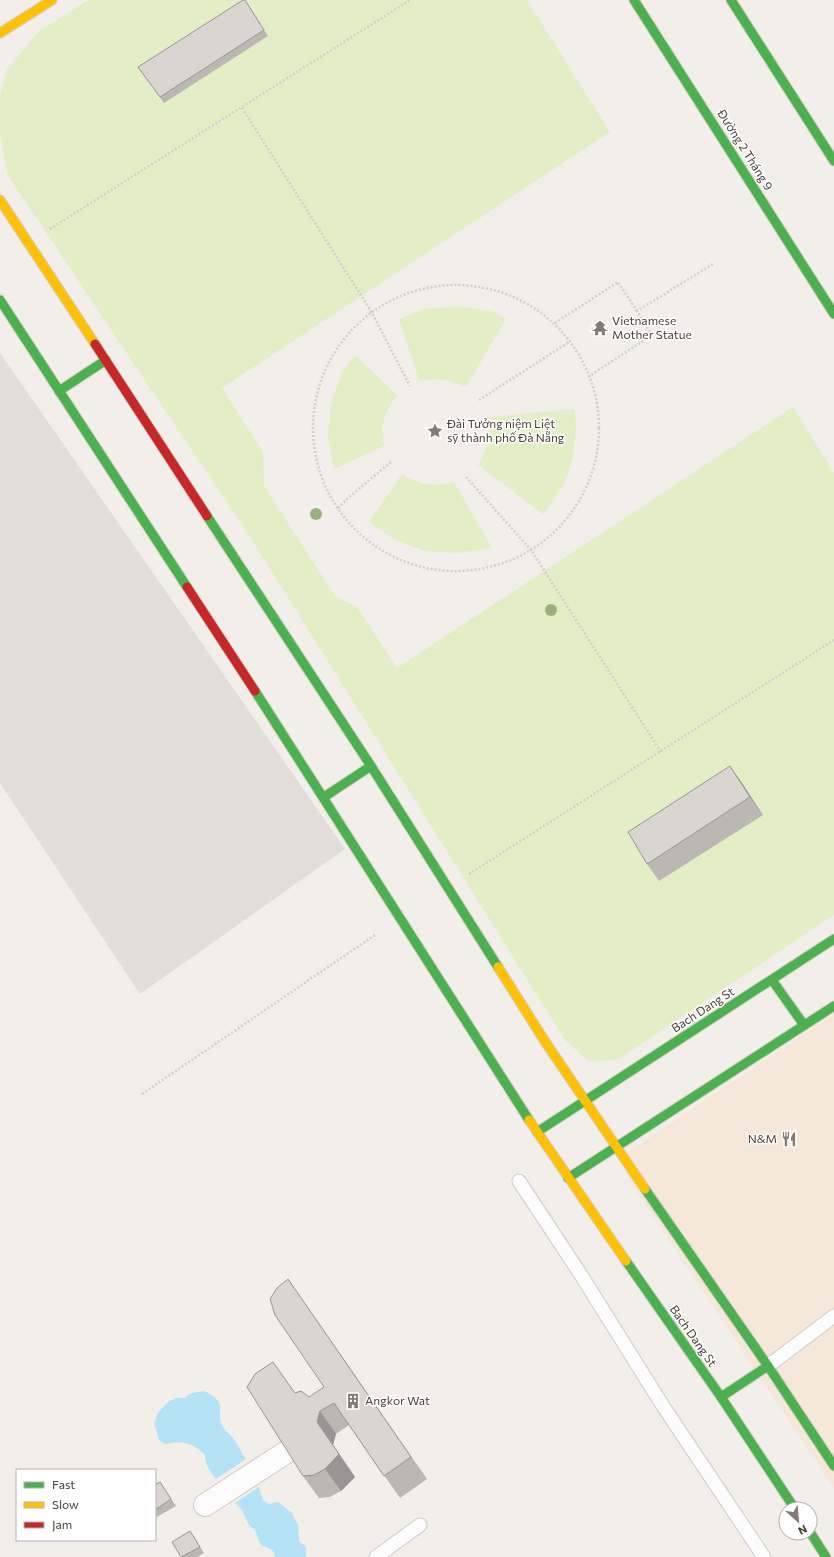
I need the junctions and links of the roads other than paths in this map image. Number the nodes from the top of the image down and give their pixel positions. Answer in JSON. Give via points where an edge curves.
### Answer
{"nodes":[{"id":1,"x":52,"y":0,"type":"edge"},
{"id":2,"x":634,"y":0,"type":"edge"},
{"id":3,"x":731,"y":0,"type":"edge"},
{"id":4,"x":0,"y":33,"type":"edge"},
{"id":5,"x":834,"y":161,"type":"edge"},
{"id":6,"x":0,"y":200,"type":"edge"},
{"id":7,"x":0,"y":300,"type":"edge"},
{"id":8,"x":834,"y":314,"type":"edge"},
{"id":9,"x":106,"y":360,"type":"junction"},
{"id":10,"x":59,"y":391,"type":"junction"},
{"id":11,"x":371,"y":766,"type":"junction"},
{"id":12,"x":324,"y":797,"type":"junction"},
{"id":13,"x":834,"y":939,"type":"edge"},
{"id":14,"x":772,"y":980,"type":"junction"},
{"id":15,"x":832,"y":1010,"type":"edge"},
{"id":16,"x":804,"y":1025,"type":"junction"},
{"id":17,"x":585,"y":1101,"type":"junction"},
{"id":18,"x":537,"y":1132,"type":"junction"},
{"id":19,"x":616,"y":1147,"type":"junction"},
{"id":20,"x":568,"y":1178,"type":"junction"},
{"id":21,"x":519,"y":1181,"type":"dead end"},
{"id":22,"x":834,"y":1316,"type":"edge"},
{"id":23,"x":768,"y":1366,"type":"junction"},
{"id":24,"x":721,"y":1397,"type":"junction"},
{"id":25,"x":285,"y":1452,"type":"edge"},
{"id":26,"x":834,"y":1466,"type":"edge"},
{"id":27,"x":790,"y":1501,"type":"edge"},
{"id":28,"x":205,"y":1505,"type":"dead end"},
{"id":29,"x":420,"y":1525,"type":"dead end"},
{"id":30,"x":816,"y":1541,"type":"edge"},
{"id":31,"x":376,"y":1557,"type":"edge"},
{"id":32,"x":764,"y":1557,"type":"edge"},
{"id":33,"x":826,"y":1557,"type":"edge"}],
"edges":[{"from":1,"to":4,"type":"main road"},
{"from":2,"to":8,"type":"main road","name":"Đường 2 Tháng 9"},
{"from":3,"to":5,"type":"main road"},
{"from":6,"to":9,"type":"main road"},
{"from":7,"to":10,"type":"main road"},
{"from":9,"to":10,"type":"main road"},
{"from":9,"to":11,"type":"main road"},
{"from":10,"to":12,"type":"main road"},
{"from":11,"to":12,"type":"main road"},
{"from":11,"to":17,"type":"main road"},
{"from":12,"to":18,"type":"main road"},
{"from":13,"to":14,"type":"main road","name":"Bach Dang St"},
{"from":14,"to":16,"type":"main road"},
{"from":14,"to":17,"type":"main road","name":"Bach Dang St"},
{"from":15,"to":16,"type":"main road"},
{"from":16,"to":19,"type":"main road"},
{"from":17,"to":18,"type":"main road","name":"Bach Dang St"},
{"from":17,"to":19,"type":"main road"},
{"from":18,"to":20,"type":"main road","name":"Bach Dang St"},
{"from":19,"to":20,"type":"main road"},
{"from":19,"to":23,"type":"main road"},
{"from":20,"to":24,"type":"main road","name":"Bach Dang St"},
{"from":21,"to":32,"type":"lane","via":[[663,1406]]},
{"from":22,"to":23,"type":"lane"},
{"from":23,"to":24,"type":"main road"},
{"from":23,"to":26,"type":"main road"},
{"from":24,"to":27,"type":"main road","name":"Bach Dang St"},
{"from":25,"to":28,"type":"street"},
{"from":29,"to":31,"type":"lane"},
{"from":30,"to":33,"type":"main road"}]}
